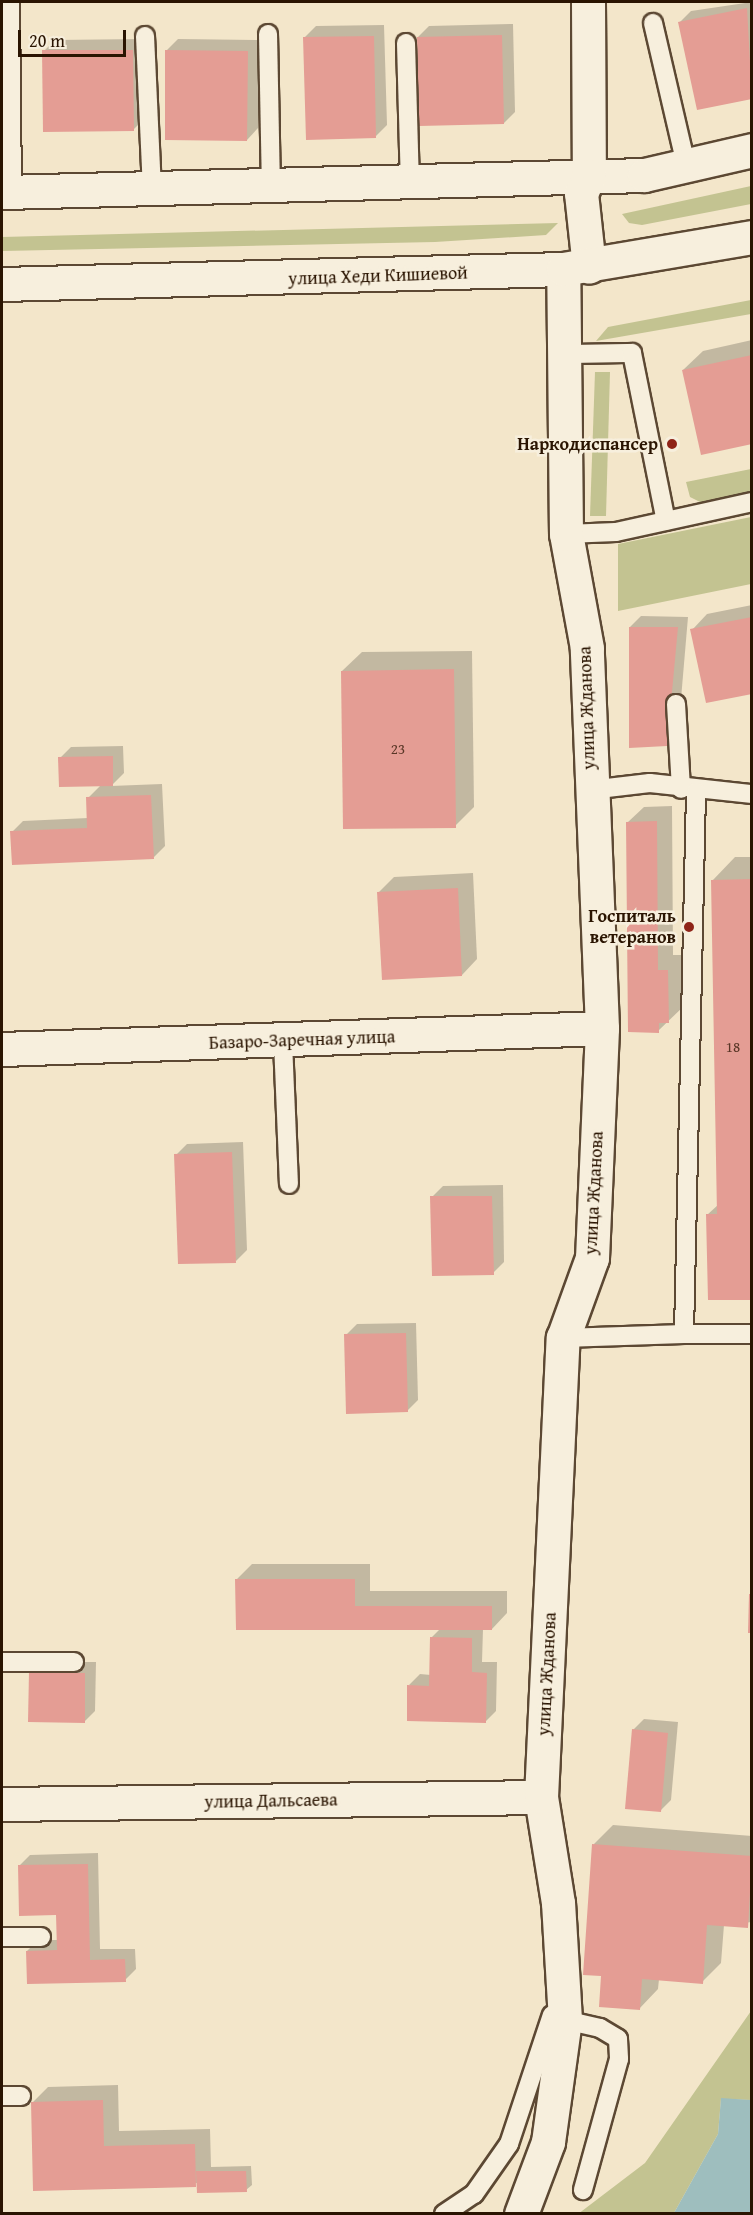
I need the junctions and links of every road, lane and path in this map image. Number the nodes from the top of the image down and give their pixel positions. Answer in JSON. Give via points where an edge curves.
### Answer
{"nodes":[{"id":1,"x":2,"y":2,"type":"edge"},
{"id":2,"x":588,"y":2,"type":"edge"},
{"id":3,"x":653,"y":23,"type":"dead end"},
{"id":4,"x":268,"y":34,"type":"dead end"},
{"id":5,"x":145,"y":36,"type":"dead end"},
{"id":6,"x":406,"y":43,"type":"dead end"},
{"id":7,"x":752,"y":150,"type":"edge"},
{"id":8,"x":686,"y":165,"type":"junction"},
{"id":9,"x":590,"y":176,"type":"junction"},
{"id":10,"x":410,"y":185,"type":"junction"},
{"id":11,"x":271,"y":188,"type":"junction"},
{"id":12,"x":152,"y":189,"type":"junction"},
{"id":13,"x":752,"y":237,"type":"edge"},
{"id":14,"x":576,"y":268,"type":"junction"},
{"id":15,"x":2,"y":284,"type":"edge"},
{"id":16,"x":566,"y":354,"type":"junction"},
{"id":17,"x":752,"y":502,"type":"edge"},
{"id":18,"x":666,"y":521,"type":"junction"},
{"id":19,"x":566,"y":534,"type":"junction"},
{"id":20,"x":676,"y":704,"type":"dead end"},
{"id":21,"x":590,"y":790,"type":"junction"},
{"id":22,"x":689,"y":790,"type":"junction"},
{"id":23,"x":752,"y":794,"type":"edge"},
{"id":24,"x":602,"y":1028,"type":"junction"},
{"id":25,"x":283,"y":1042,"type":"junction"},
{"id":26,"x":2,"y":1048,"type":"edge"},
{"id":27,"x":290,"y":1184,"type":"dead end"},
{"id":28,"x":684,"y":1334,"type":"junction"},
{"id":29,"x":752,"y":1334,"type":"edge"},
{"id":30,"x":563,"y":1338,"type":"junction"},
{"id":31,"x":2,"y":1662,"type":"edge"},
{"id":32,"x":74,"y":1662,"type":"dead end"},
{"id":33,"x":541,"y":1797,"type":"junction"},
{"id":34,"x":2,"y":1804,"type":"edge"},
{"id":35,"x":41,"y":1936,"type":"dead end"},
{"id":36,"x":2,"y":1937,"type":"edge"},
{"id":37,"x":563,"y":1979,"type":"junction"},
{"id":38,"x":565,"y":2020,"type":"junction"},
{"id":39,"x":2,"y":2096,"type":"edge"},
{"id":40,"x":21,"y":2096,"type":"dead end"},
{"id":41,"x":583,"y":2190,"type":"dead end"},
{"id":42,"x":444,"y":2214,"type":"edge"},
{"id":43,"x":521,"y":2214,"type":"edge"}],
"edges":[{"from":1,"to":12,"type":"street","via":[[4,192]]},
{"from":2,"to":9,"type":"street","name":"улица Жданова"},
{"from":3,"to":8,"type":"lane"},
{"from":4,"to":11,"type":"lane"},
{"from":5,"to":12,"type":"lane"},
{"from":6,"to":10,"type":"lane"},
{"from":7,"to":8,"type":"street"},
{"from":8,"to":9,"type":"street","via":[[644,175]]},
{"from":9,"to":10,"type":"street"},
{"from":9,"to":14,"type":"street","name":"улица Жданова","via":[[581,193]]},
{"from":10,"to":11,"type":"street"},
{"from":11,"to":12,"type":"street"},
{"from":13,"to":14,"type":"street","name":"улица Хеди Кишиевой"},
{"from":14,"to":15,"type":"street","name":"улица Хеди Кишиевой"},
{"from":14,"to":16,"type":"street","name":"улица Жданова"},
{"from":16,"to":18,"type":"lane","via":[[632,353]]},
{"from":16,"to":19,"type":"street","name":"улица Жданова"},
{"from":17,"to":18,"type":"lane"},
{"from":18,"to":19,"type":"lane","via":[[616,532]]},
{"from":19,"to":21,"type":"street","name":"улица Жданова","via":[[587,648]]},
{"from":20,"to":22,"type":"lane"},
{"from":21,"to":22,"type":"lane","via":[[646,783]]},
{"from":21,"to":24,"type":"street","name":"улица Жданова"},
{"from":22,"to":23,"type":"lane"},
{"from":22,"to":28,"type":"lane"},
{"from":24,"to":25,"type":"street","name":"Базаро-Заречная улица"},
{"from":24,"to":30,"type":"street","name":"улица Жданова","via":[[592,1258]]},
{"from":25,"to":26,"type":"street","name":"Базаро-Заречная улица"},
{"from":25,"to":27,"type":"lane"},
{"from":28,"to":29,"type":"lane"},
{"from":28,"to":30,"type":"lane"},
{"from":30,"to":33,"type":"street","name":"улица Жданова"},
{"from":31,"to":32,"type":"lane"},
{"from":33,"to":34,"type":"street","name":"улица Дальсаева"},
{"from":33,"to":37,"type":"street","name":"улица Жданова"},
{"from":35,"to":36,"type":"lane"},
{"from":37,"to":38,"type":"street","name":"улица Жданова"},
{"from":37,"to":42,"type":"lane","via":[[508,2144],[474,2194]]},
{"from":38,"to":41,"type":"lane","via":[[600,2028],[618,2039],[619,2059]]},
{"from":38,"to":43,"type":"street","name":"улица Жданова","via":[[548,2142]]},
{"from":39,"to":40,"type":"lane"}]}
